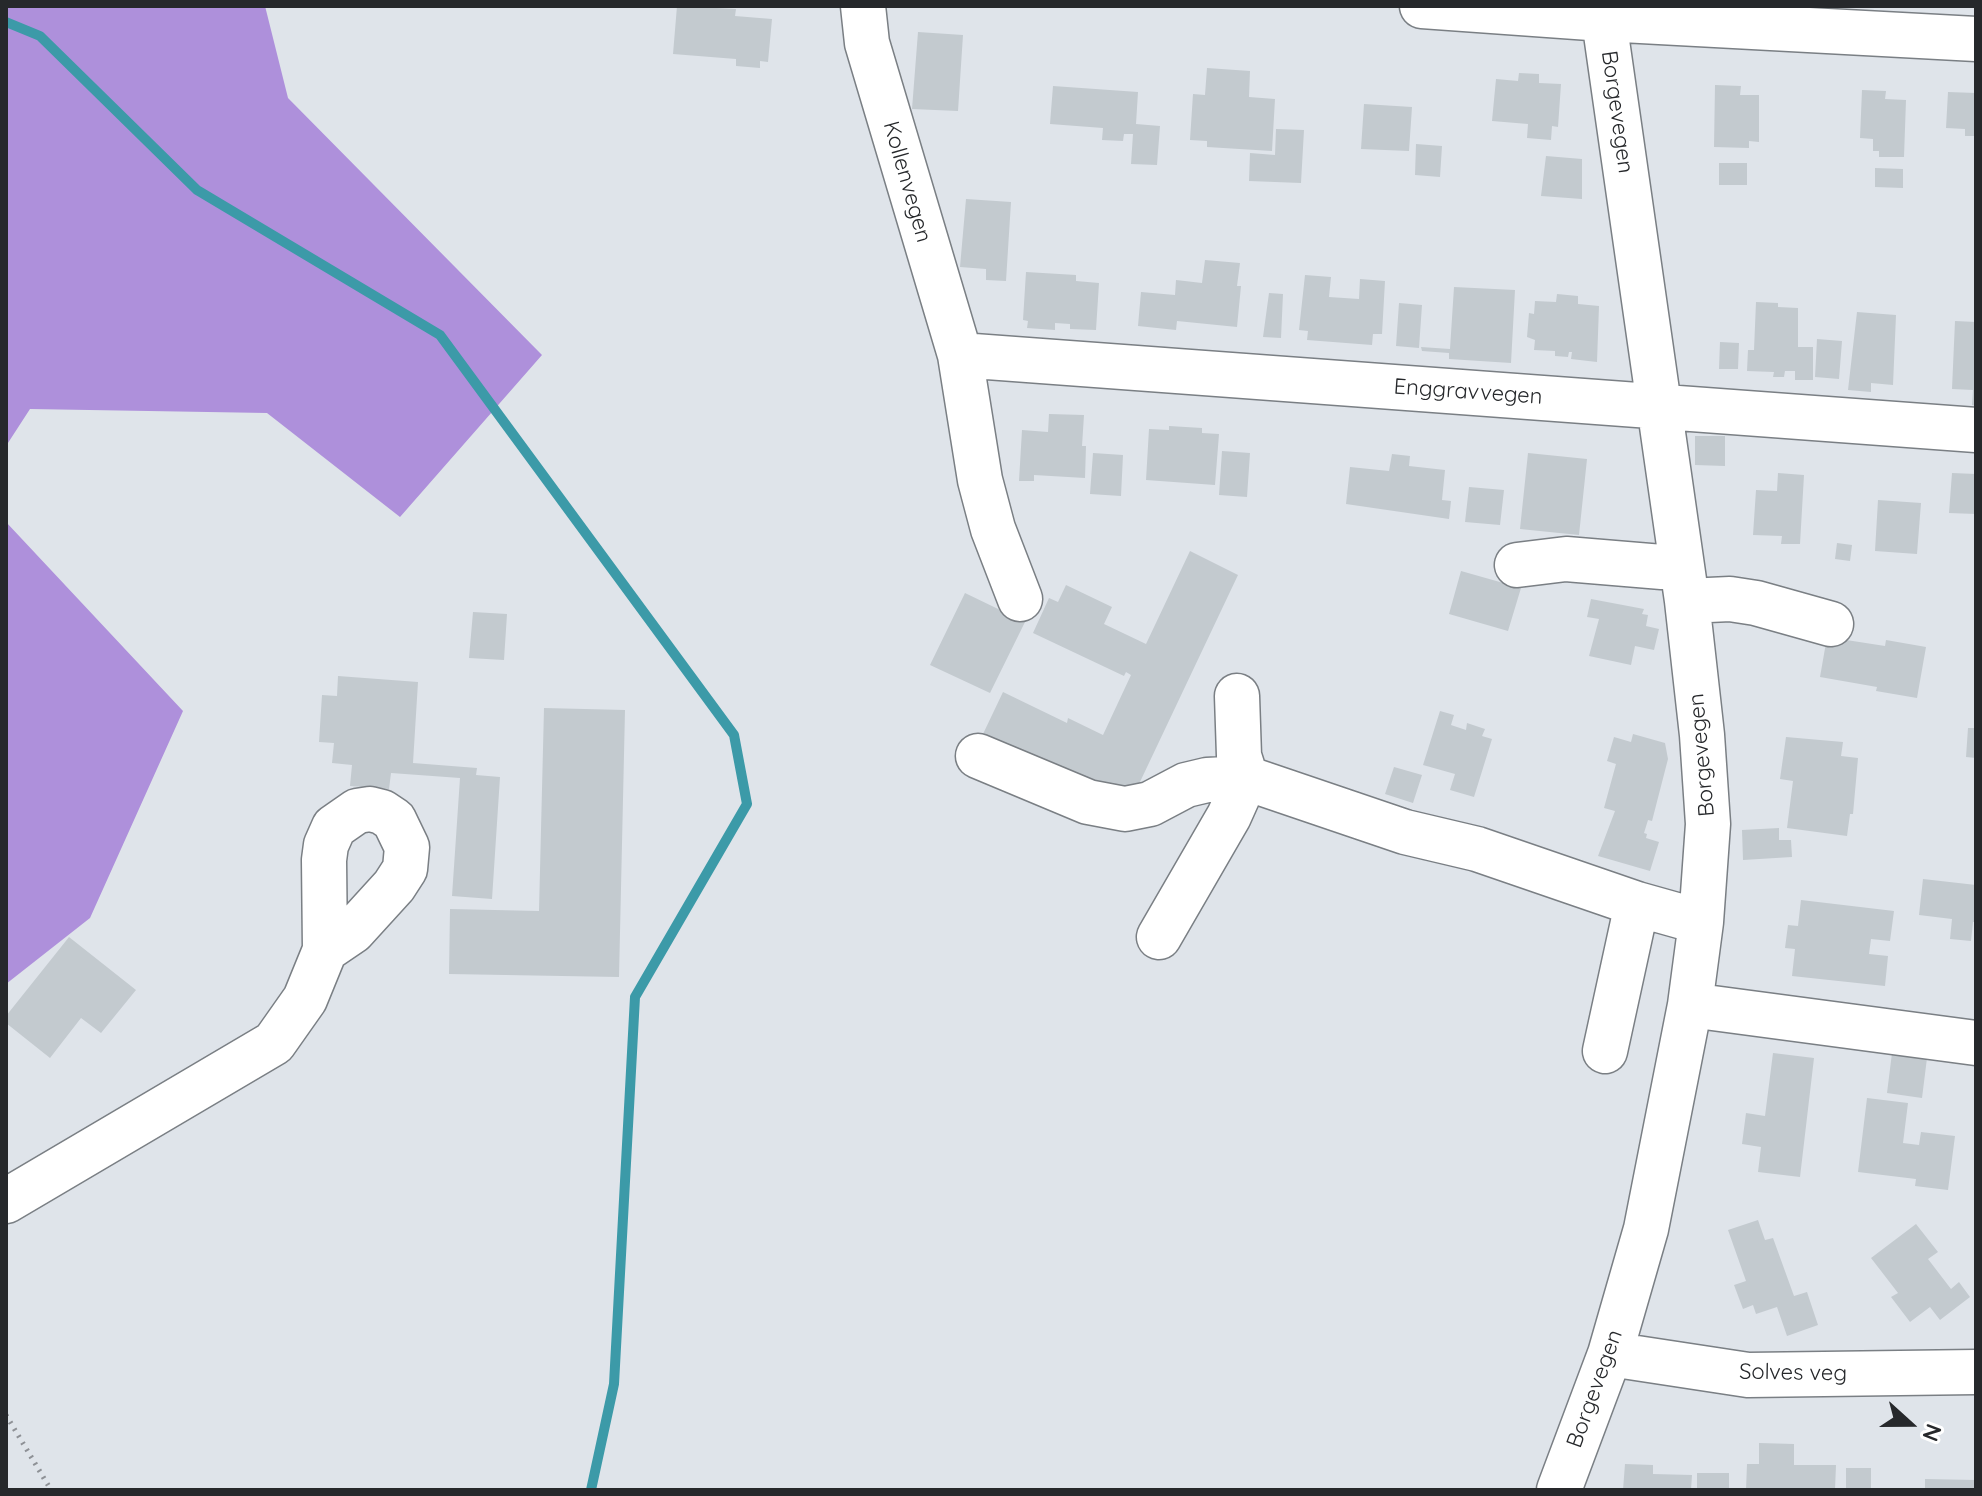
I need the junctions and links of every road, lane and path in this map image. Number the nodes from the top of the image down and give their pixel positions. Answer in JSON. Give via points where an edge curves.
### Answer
{"nodes":[{"id":1,"x":863,"y":6,"type":"edge"},
{"id":2,"x":1422,"y":6,"type":"edge"},
{"id":3,"x":1603,"y":13,"type":"edge"},
{"id":4,"x":1976,"y":39,"type":"edge"},
{"id":5,"x":960,"y":355,"type":"junction"},
{"id":6,"x":1659,"y":406,"type":"junction"},
{"id":7,"x":1976,"y":430,"type":"edge"},
{"id":8,"x":1517,"y":565,"type":"dead end"},
{"id":9,"x":1685,"y":583,"type":"junction"},
{"id":10,"x":1020,"y":599,"type":"dead end"},
{"id":11,"x":1831,"y":624,"type":"dead end"},
{"id":12,"x":1237,"y":696,"type":"dead end"},
{"id":13,"x":978,"y":756,"type":"dead end"},
{"id":14,"x":1246,"y":778,"type":"junction"},
{"id":15,"x":1637,"y":904,"type":"junction"},
{"id":16,"x":1701,"y":922,"type":"junction"},
{"id":17,"x":1159,"y":937,"type":"dead end"},
{"id":18,"x":325,"y":950,"type":"dead end"},
{"id":19,"x":1690,"y":1005,"type":"junction"},
{"id":20,"x":1976,"y":1043,"type":"edge"},
{"id":21,"x":1605,"y":1051,"type":"dead end"},
{"id":22,"x":6,"y":1201,"type":"edge"},
{"id":23,"x":1610,"y":1354,"type":"junction"},
{"id":24,"x":1976,"y":1372,"type":"edge"},
{"id":25,"x":6,"y":1415,"type":"edge"},
{"id":26,"x":51,"y":1490,"type":"edge"},
{"id":27,"x":1559,"y":1490,"type":"edge"}],
"edges":[{"from":1,"to":5,"type":"street","name":"Kollenvegen","via":[[867,43]]},
{"from":2,"to":3,"type":"street"},
{"from":3,"to":4,"type":"street"},
{"from":3,"to":6,"type":"street","name":"Borgevegen"},
{"from":5,"to":6,"type":"street","name":"Enggravvegen"},
{"from":5,"to":10,"type":"street","name":"Kollenvegen","via":[[980,480]]},
{"from":6,"to":7,"type":"street","name":"Enggravvegen"},
{"from":6,"to":9,"type":"street","name":"Borgevegen"},
{"from":8,"to":9,"type":"street","via":[[1566,559],[1662,567]]},
{"from":9,"to":11,"type":"street"},
{"from":9,"to":16,"type":"street","name":"Borgevegen","via":[[1708,824]]},
{"from":12,"to":14,"type":"street","via":[[1239,756]]},
{"from":13,"to":14,"type":"street","via":[[1088,802],[1125,809],[1150,804],[1186,785]]},
{"from":14,"to":15,"type":"street"},
{"from":14,"to":17,"type":"street"},
{"from":15,"to":16,"type":"street"},
{"from":15,"to":21,"type":"street"},
{"from":16,"to":19,"type":"street","name":"Borgevegen"},
{"from":18,"to":22,"type":"street","via":[[305,999],[274,1043]]},
{"from":19,"to":20,"type":"street"},
{"from":19,"to":23,"type":"street","name":"Borgevegen","via":[[1646,1229]]},
{"from":23,"to":24,"type":"street","name":"Solves veg","via":[[1748,1375]]},
{"from":23,"to":27,"type":"street","name":"Borgevegen"},
{"from":25,"to":26,"type":"path"}]}
